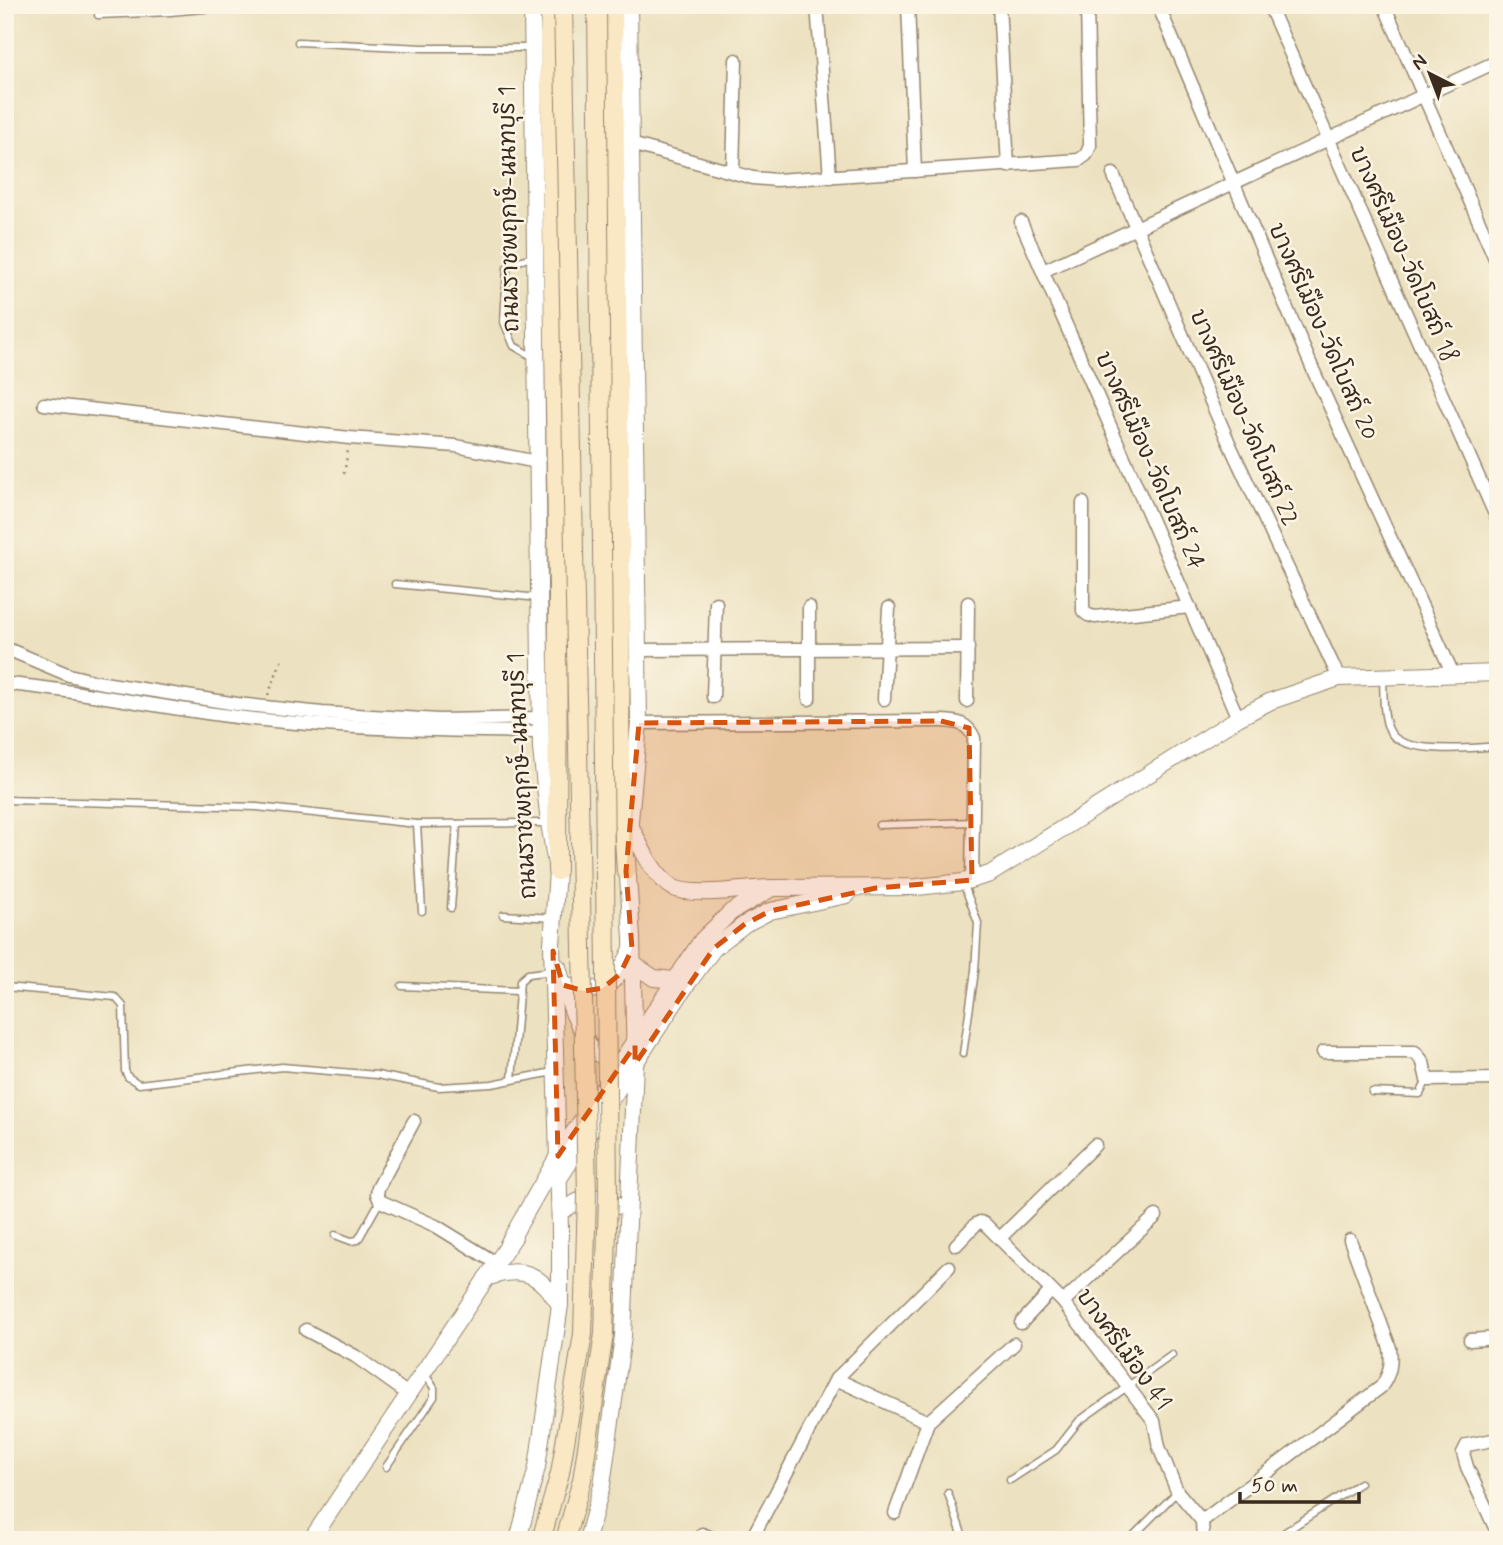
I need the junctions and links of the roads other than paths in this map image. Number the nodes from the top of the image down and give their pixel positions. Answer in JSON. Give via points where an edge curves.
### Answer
{"nodes":[{"id":1,"x":246,"y":5,"type":"edge"},
{"id":2,"x":532,"y":5,"type":"edge"},
{"id":3,"x":551,"y":5,"type":"edge"},
{"id":4,"x":563,"y":5,"type":"edge"},
{"id":5,"x":597,"y":5,"type":"edge"},
{"id":6,"x":613,"y":5,"type":"edge"},
{"id":7,"x":629,"y":5,"type":"edge"},
{"id":8,"x":817,"y":5,"type":"edge"},
{"id":9,"x":908,"y":5,"type":"edge"},
{"id":10,"x":999,"y":5,"type":"edge"},
{"id":11,"x":1087,"y":5,"type":"edge"},
{"id":12,"x":1158,"y":5,"type":"edge"},
{"id":13,"x":1269,"y":5,"type":"edge"},
{"id":14,"x":1384,"y":5,"type":"edge"},
{"id":15,"x":98,"y":15,"type":"dead end"},
{"id":16,"x":299,"y":42,"type":"dead end"},
{"id":17,"x":533,"y":48,"type":"junction"},
{"id":18,"x":736,"y":60,"type":"dead end"},
{"id":19,"x":1498,"y":61,"type":"edge"},
{"id":20,"x":1424,"y":95,"type":"junction"},
{"id":21,"x":1329,"y":139,"type":"junction"},
{"id":22,"x":631,"y":144,"type":"junction"},
{"id":23,"x":1008,"y":166,"type":"junction"},
{"id":24,"x":915,"y":171,"type":"junction"},
{"id":25,"x":733,"y":172,"type":"junction"},
{"id":26,"x":1113,"y":174,"type":"dead end"},
{"id":27,"x":830,"y":177,"type":"junction"},
{"id":28,"x":1233,"y":183,"type":"junction"},
{"id":29,"x":1021,"y":222,"type":"dead end"},
{"id":30,"x":1137,"y":228,"type":"junction"},
{"id":31,"x":535,"y":256,"type":"junction"},
{"id":32,"x":1498,"y":264,"type":"edge"},
{"id":33,"x":1043,"y":271,"type":"junction"},
{"id":34,"x":536,"y":359,"type":"junction"},
{"id":35,"x":44,"y":404,"type":"dead end"},
{"id":36,"x":537,"y":462,"type":"junction"},
{"id":37,"x":1083,"y":503,"type":"dead end"},
{"id":38,"x":1498,"y":521,"type":"edge"},
{"id":39,"x":395,"y":583,"type":"dead end"},
{"id":40,"x":539,"y":598,"type":"junction"},
{"id":41,"x":968,"y":603,"type":"dead end"},
{"id":42,"x":716,"y":604,"type":"dead end"},
{"id":43,"x":809,"y":607,"type":"dead end"},
{"id":44,"x":1190,"y":607,"type":"junction"},
{"id":45,"x":889,"y":608,"type":"dead end"},
{"id":46,"x":5,"y":648,"type":"edge"},
{"id":47,"x":968,"y":648,"type":"junction"},
{"id":48,"x":809,"y":649,"type":"junction"},
{"id":49,"x":887,"y":649,"type":"junction"},
{"id":50,"x":639,"y":650,"type":"junction"},
{"id":51,"x":715,"y":650,"type":"junction"},
{"id":52,"x":1498,"y":673,"type":"edge"},
{"id":53,"x":1453,"y":674,"type":"junction"},
{"id":54,"x":1383,"y":677,"type":"junction"},
{"id":55,"x":1339,"y":678,"type":"junction"},
{"id":56,"x":9,"y":684,"type":"dead end"},
{"id":57,"x":713,"y":697,"type":"dead end"},
{"id":58,"x":809,"y":699,"type":"dead end"},
{"id":59,"x":884,"y":699,"type":"dead end"},
{"id":60,"x":967,"y":701,"type":"dead end"},
{"id":61,"x":1238,"y":718,"type":"junction"},
{"id":62,"x":639,"y":723,"type":"junction"},
{"id":63,"x":540,"y":725,"type":"junction"},
{"id":64,"x":1498,"y":746,"type":"edge"},
{"id":65,"x":7,"y":800,"type":"edge"},
{"id":66,"x":973,"y":822,"type":"junction"},
{"id":67,"x":549,"y":823,"type":"junction"},
{"id":68,"x":417,"y":824,"type":"junction"},
{"id":69,"x":457,"y":824,"type":"junction"},
{"id":70,"x":630,"y":825,"type":"junction"},
{"id":71,"x":878,"y":825,"type":"dead end"},
{"id":72,"x":557,"y":871,"type":"junction"},
{"id":73,"x":626,"y":871,"type":"junction"},
{"id":74,"x":968,"y":881,"type":"junction"},
{"id":75,"x":772,"y":888,"type":"junction"},
{"id":76,"x":876,"y":888,"type":"junction"},
{"id":77,"x":451,"y":908,"type":"dead end"},
{"id":78,"x":422,"y":911,"type":"dead end"},
{"id":79,"x":503,"y":915,"type":"dead end"},
{"id":80,"x":554,"y":918,"type":"junction"},
{"id":81,"x":553,"y":951,"type":"junction"},
{"id":82,"x":633,"y":957,"type":"junction"},
{"id":83,"x":553,"y":971,"type":"junction"},
{"id":84,"x":674,"y":980,"type":"junction"},
{"id":85,"x":563,"y":985,"type":"junction"},
{"id":86,"x":402,"y":986,"type":"dead end"},
{"id":87,"x":5,"y":987,"type":"edge"},
{"id":88,"x":517,"y":991,"type":"junction"},
{"id":89,"x":635,"y":1042,"type":"junction"},
{"id":90,"x":1323,"y":1052,"type":"dead end"},
{"id":91,"x":962,"y":1054,"type":"dead end"},
{"id":92,"x":635,"y":1064,"type":"junction"},
{"id":93,"x":617,"y":1068,"type":"junction"},
{"id":94,"x":556,"y":1071,"type":"junction"},
{"id":95,"x":1498,"y":1079,"type":"edge"},
{"id":96,"x":512,"y":1080,"type":"junction"},
{"id":97,"x":1427,"y":1080,"type":"junction"},
{"id":98,"x":1372,"y":1092,"type":"dead end"},
{"id":99,"x":414,"y":1121,"type":"dead end"},
{"id":100,"x":1095,"y":1145,"type":"dead end"},
{"id":101,"x":558,"y":1156,"type":"junction"},
{"id":102,"x":559,"y":1179,"type":"junction"},
{"id":103,"x":380,"y":1201,"type":"junction"},
{"id":104,"x":560,"y":1213,"type":"junction"},
{"id":105,"x":1156,"y":1216,"type":"dead end"},
{"id":106,"x":628,"y":1217,"type":"junction"},
{"id":107,"x":335,"y":1235,"type":"dead end"},
{"id":108,"x":1000,"y":1238,"type":"junction"},
{"id":109,"x":1350,"y":1240,"type":"dead end"},
{"id":110,"x":509,"y":1244,"type":"junction"},
{"id":111,"x":956,"y":1245,"type":"dead end"},
{"id":112,"x":496,"y":1263,"type":"junction"},
{"id":113,"x":949,"y":1267,"type":"dead end"},
{"id":114,"x":486,"y":1278,"type":"junction"},
{"id":115,"x":1051,"y":1291,"type":"junction"},
{"id":116,"x":1063,"y":1302,"type":"junction"},
{"id":117,"x":559,"y":1305,"type":"junction"},
{"id":118,"x":1021,"y":1323,"type":"dead end"},
{"id":119,"x":306,"y":1330,"type":"dead end"},
{"id":120,"x":1498,"y":1338,"type":"edge"},
{"id":121,"x":1470,"y":1340,"type":"dead end"},
{"id":122,"x":1014,"y":1344,"type":"dead end"},
{"id":123,"x":1172,"y":1355,"type":"dead end"},
{"id":124,"x":423,"y":1372,"type":"junction"},
{"id":125,"x":836,"y":1379,"type":"junction"},
{"id":126,"x":1127,"y":1386,"type":"junction"},
{"id":127,"x":408,"y":1394,"type":"junction"},
{"id":128,"x":928,"y":1422,"type":"junction"},
{"id":129,"x":1498,"y":1439,"type":"edge"},
{"id":130,"x":386,"y":1467,"type":"dead end"},
{"id":131,"x":1010,"y":1480,"type":"dead end"},
{"id":132,"x":1360,"y":1483,"type":"dead end"},
{"id":133,"x":1177,"y":1491,"type":"junction"},
{"id":134,"x":948,"y":1493,"type":"dead end"},
{"id":135,"x":895,"y":1513,"type":"dead end"},
{"id":136,"x":1202,"y":1521,"type":"junction"},
{"id":137,"x":1498,"y":1534,"type":"edge"},
{"id":138,"x":311,"y":1540,"type":"edge"},
{"id":139,"x":518,"y":1540,"type":"edge"},
{"id":140,"x":541,"y":1540,"type":"edge"},
{"id":141,"x":565,"y":1540,"type":"edge"},
{"id":142,"x":587,"y":1540,"type":"edge"},
{"id":143,"x":699,"y":1540,"type":"edge"},
{"id":144,"x":717,"y":1540,"type":"edge"},
{"id":145,"x":751,"y":1540,"type":"edge"},
{"id":146,"x":964,"y":1540,"type":"edge"},
{"id":147,"x":1129,"y":1540,"type":"edge"},
{"id":148,"x":1203,"y":1540,"type":"edge"},
{"id":149,"x":1273,"y":1540,"type":"edge"}],
"edges":[{"from":1,"to":15,"type":"lane"},
{"from":2,"to":17,"type":"street","name":"ถนนราชพฤกษ์-นนทบุรี 1"},
{"from":3,"to":72,"type":"main road"},
{"from":4,"to":140,"type":"main road","bridge":true,"via":[[587,1195],[583,1334],[560,1473]]},
{"from":5,"to":141,"type":"main road","bridge":true,"via":[[608,1195],[604,1334],[582,1480]]},
{"from":6,"to":73,"type":"main road","via":[[620,774]]},
{"from":7,"to":22,"type":"street"},
{"from":8,"to":27,"type":"street"},
{"from":9,"to":24,"type":"street"},
{"from":10,"to":23,"type":"street"},
{"from":11,"to":23,"type":"street","via":[[1090,146],[1086,155],[1073,162]]},
{"from":12,"to":28,"type":"street","name":"บางศรีเมือง-วัดโบสถ์ 20"},
{"from":13,"to":21,"type":"street","name":"บางศรีเมือง-วัดโบสถ์ 18"},
{"from":14,"to":20,"type":"street"},
{"from":16,"to":17,"type":"lane"},
{"from":17,"to":31,"type":"street","name":"ถนนราชพฤกษ์-นนทบุรี 1"},
{"from":18,"to":25,"type":"street"},
{"from":19,"to":20,"type":"street"},
{"from":20,"to":21,"type":"street"},
{"from":20,"to":32,"type":"street"},
{"from":21,"to":28,"type":"street"},
{"from":21,"to":38,"type":"street","name":"บางศรีเมือง-วัดโบสถ์ 18"},
{"from":22,"to":25,"type":"street"},
{"from":22,"to":50,"type":"street"},
{"from":23,"to":24,"type":"street"},
{"from":24,"to":27,"type":"street"},
{"from":25,"to":27,"type":"street","via":[[776,180]]},
{"from":26,"to":30,"type":"street","name":"บางศรีเมือง-วัดโบสถ์ 22"},
{"from":28,"to":30,"type":"street"},
{"from":28,"to":53,"type":"street","name":"บางศรีเมือง-วัดโบสถ์ 20"},
{"from":29,"to":33,"type":"street","name":"บางศรีเมือง-วัดโบสถ์ 24"},
{"from":30,"to":33,"type":"street"},
{"from":30,"to":55,"type":"street","name":"บางศรีเมือง-วัดโบสถ์ 22","via":[[1229,443]]},
{"from":31,"to":34,"type":"street","name":"ถนนราชพฤกษ์-นนทบุรี 1"},
{"from":31,"to":34,"type":"lane","via":[[512,262],[507,268],[504,322],[514,346]]},
{"from":33,"to":44,"type":"street","name":"บางศรีเมือง-วัดโบสถ์ 24"},
{"from":34,"to":36,"type":"street","name":"ถนนราชพฤกษ์-นนทบุรี 1"},
{"from":35,"to":36,"type":"street","via":[[456,446]]},
{"from":36,"to":40,"type":"street","name":"ถนนราชพฤกษ์-นนทบุรี 1"},
{"from":37,"to":44,"type":"street","via":[[1083,611],[1095,617]]},
{"from":39,"to":40,"type":"lane"},
{"from":40,"to":63,"type":"street","name":"ถนนราชพฤกษ์-นนทบุรี 1"},
{"from":41,"to":47,"type":"street"},
{"from":42,"to":51,"type":"street"},
{"from":43,"to":48,"type":"street"},
{"from":44,"to":61,"type":"street","name":"บางศรีเมือง-วัดโบสถ์ 24"},
{"from":45,"to":49,"type":"street"},
{"from":46,"to":63,"type":"street","via":[[97,682],[263,707]]},
{"from":47,"to":49,"type":"street"},
{"from":47,"to":60,"type":"street"},
{"from":48,"to":49,"type":"street"},
{"from":48,"to":51,"type":"street"},
{"from":48,"to":58,"type":"street"},
{"from":49,"to":59,"type":"street"},
{"from":50,"to":51,"type":"street"},
{"from":50,"to":62,"type":"street"},
{"from":51,"to":57,"type":"street"},
{"from":52,"to":53,"type":"street"},
{"from":53,"to":54,"type":"street"},
{"from":54,"to":55,"type":"street"},
{"from":54,"to":64,"type":"lane","via":[[1391,734],[1403,743],[1453,750]]},
{"from":55,"to":61,"type":"street","via":[[1271,701]]},
{"from":56,"to":63,"type":"street","via":[[265,720],[387,730]]},
{"from":61,"to":74,"type":"street","via":[[1033,849]]},
{"from":62,"to":66,"type":"street","via":[[960,723],[974,738]]},
{"from":62,"to":70,"type":"street"},
{"from":63,"to":67,"type":"street","name":"ถนนราชพฤกษ์-นนทบุรี 1"},
{"from":65,"to":68,"type":"lane","via":[[257,807]]},
{"from":66,"to":71,"type":"lane"},
{"from":66,"to":74,"type":"street"},
{"from":67,"to":69,"type":"lane"},
{"from":67,"to":72,"type":"street","name":"ถนนราชพฤกษ์-นนทบุรี 1"},
{"from":68,"to":69,"type":"lane"},
{"from":68,"to":78,"type":"lane"},
{"from":69,"to":77,"type":"lane"},
{"from":70,"to":73,"type":"street"},
{"from":70,"to":75,"type":"street","via":[[658,874],[674,888],[690,892]]},
{"from":72,"to":80,"type":"street","name":"ถนนราชพฤกษ์-นนทบุรี 1"},
{"from":73,"to":82,"type":"street"},
{"from":74,"to":76,"type":"street"},
{"from":74,"to":91,"type":"lane","via":[[978,923]]},
{"from":75,"to":76,"type":"street"},
{"from":75,"to":84,"type":"street","via":[[731,912],[702,940]]},
{"from":76,"to":92,"type":"street","via":[[770,911],[745,924],[714,948]]},
{"from":79,"to":80,"type":"lane"},
{"from":80,"to":81,"type":"street","name":"ถนนราชพฤกษ์-นนทบุรี 1"},
{"from":81,"to":83,"type":"street","name":"ถนนราชพฤกษ์-นนทบุรี 1"},
{"from":81,"to":85,"type":"street"},
{"from":82,"to":84,"type":"street","via":[[654,978]]},
{"from":82,"to":85,"type":"street","via":[[603,988],[584,991]]},
{"from":82,"to":89,"type":"street"},
{"from":83,"to":88,"type":"lane","via":[[528,974]]},
{"from":83,"to":94,"type":"street","name":"ถนนราชพฤกษ์-นนทบุรี 1"},
{"from":84,"to":89,"type":"street"},
{"from":85,"to":93,"type":"street","via":[[590,1047]]},
{"from":86,"to":88,"type":"lane"},
{"from":87,"to":96,"type":"lane","via":[[115,998],[122,1006],[125,1071],[139,1084],[282,1067],[377,1075],[439,1087]]},
{"from":88,"to":96,"type":"lane"},
{"from":89,"to":92,"type":"street"},
{"from":89,"to":93,"type":"street"},
{"from":90,"to":97,"type":"street","via":[[1415,1052]]},
{"from":92,"to":93,"type":"street"},
{"from":92,"to":102,"type":"street"},
{"from":92,"to":106,"type":"street"},
{"from":93,"to":101,"type":"street"},
{"from":94,"to":96,"type":"lane"},
{"from":94,"to":101,"type":"street","name":"ถนนราชพฤกษ์-นนทบุรี 1"},
{"from":95,"to":97,"type":"street"},
{"from":97,"to":98,"type":"lane","via":[[1420,1094]]},
{"from":99,"to":103,"type":"street","via":[[378,1188]]},
{"from":100,"to":108,"type":"street"},
{"from":101,"to":102,"type":"street","name":"ถนนราชพฤกษ์-นนทบุรี 1"},
{"from":101,"to":110,"type":"street"},
{"from":102,"to":104,"type":"street","name":"ถนนราชพฤกษ์-นนทบุรี 1"},
{"from":102,"to":110,"type":"street"},
{"from":103,"to":107,"type":"lane","via":[[358,1240]]},
{"from":103,"to":112,"type":"street","via":[[436,1226]]},
{"from":104,"to":106,"type":"street","via":[[577,1201],[597,1196]]},
{"from":104,"to":117,"type":"street","name":"ถนนราชพฤกษ์-นนทบุรี 1"},
{"from":105,"to":116,"type":"street"},
{"from":106,"to":142,"type":"street","via":[[623,1336],[602,1485]]},
{"from":108,"to":111,"type":"street","via":[[979,1222]]},
{"from":108,"to":115,"type":"street","name":"บางศรีเมือง 41"},
{"from":109,"to":136,"type":"street","via":[[1390,1348],[1388,1377],[1381,1387]]},
{"from":110,"to":112,"type":"street"},
{"from":112,"to":114,"type":"street"},
{"from":113,"to":125,"type":"street"},
{"from":114,"to":117,"type":"street","via":[[503,1272],[536,1276]]},
{"from":114,"to":124,"type":"street"},
{"from":115,"to":116,"type":"street","name":"บางศรีเมือง 41"},
{"from":115,"to":118,"type":"street"},
{"from":116,"to":126,"type":"street","name":"บางศรีเมือง 41"},
{"from":117,"to":139,"type":"street","name":"ถนนราชพฤกษ์-นนทบุรี 1","via":[[537,1467]]},
{"from":119,"to":127,"type":"street","via":[[355,1356]]},
{"from":120,"to":121,"type":"street"},
{"from":122,"to":128,"type":"street"},
{"from":123,"to":126,"type":"lane"},
{"from":124,"to":127,"type":"street"},
{"from":124,"to":130,"type":"lane","via":[[434,1388],[434,1397]]},
{"from":125,"to":128,"type":"street"},
{"from":125,"to":145,"type":"street"},
{"from":126,"to":131,"type":"lane","via":[[1079,1421],[1056,1450]]},
{"from":126,"to":133,"type":"street","name":"บางศรีเมือง 41","via":[[1154,1421]]},
{"from":127,"to":138,"type":"street"},
{"from":128,"to":135,"type":"street"},
{"from":129,"to":137,"type":"street","via":[[1467,1445],[1463,1452]]},
{"from":132,"to":149,"type":"lane"},
{"from":133,"to":136,"type":"street","name":"บางศรีเมือง 41"},
{"from":133,"to":147,"type":"lane"},
{"from":134,"to":146,"type":"lane"},
{"from":136,"to":148,"type":"street"},
{"from":143,"to":144,"type":"street","via":[[702,1534]]}]}
